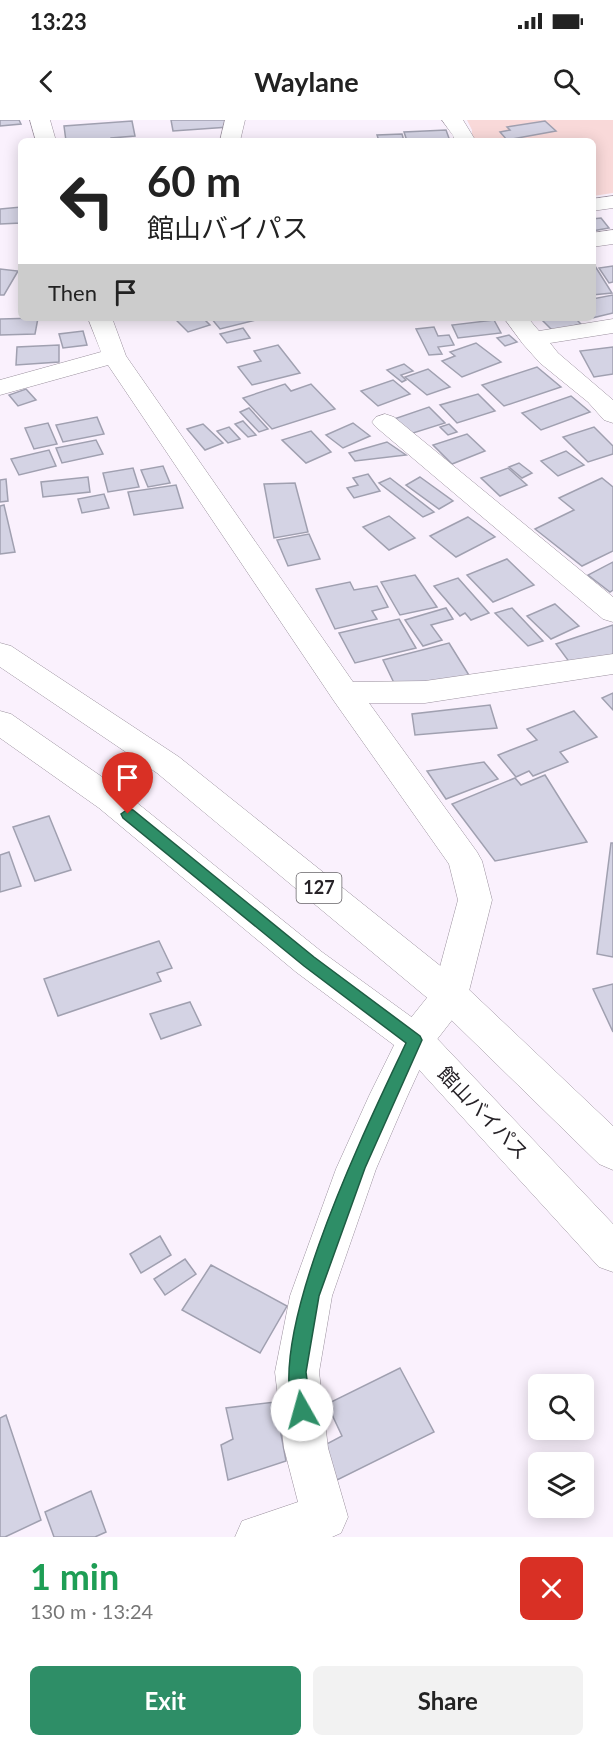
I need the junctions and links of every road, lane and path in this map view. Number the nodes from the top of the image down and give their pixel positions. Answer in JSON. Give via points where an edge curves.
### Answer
{"nodes":[{"id":1,"x":40,"y":120,"type":"edge"},
{"id":2,"x":235,"y":120,"type":"edge"},
{"id":3,"x":452,"y":120,"type":"edge"},
{"id":4,"x":45,"y":138,"type":"edge"},
{"id":5,"x":231,"y":138,"type":"edge"},
{"id":6,"x":464,"y":138,"type":"edge"},
{"id":7,"x":613,"y":202,"type":"edge"},
{"id":8,"x":596,"y":204,"type":"edge"},
{"id":9,"x":613,"y":237,"type":"edge"},
{"id":10,"x":596,"y":239,"type":"edge"},
{"id":11,"x":101,"y":321,"type":"edge"},
{"id":12,"x":518,"y":321,"type":"edge"},
{"id":13,"x":613,"y":326,"type":"edge"},
{"id":14,"x":531,"y":339,"type":"junction"},
{"id":15,"x":114,"y":356,"type":"junction"},
{"id":16,"x":0,"y":363,"type":"edge"},
{"id":17,"x":34,"y":379,"type":"junction"},
{"id":18,"x":0,"y":388,"type":"edge"},
{"id":19,"x":613,"y":415,"type":"edge"},
{"id":20,"x":385,"y":422,"type":"dead end"},
{"id":21,"x":613,"y":612,"type":"edge"},
{"id":22,"x":0,"y":653,"type":"edge"},
{"id":23,"x":613,"y":664,"type":"edge"},
{"id":24,"x":345,"y":693,"type":"junction"},
{"id":25,"x":0,"y":722,"type":"edge"},
{"id":26,"x":450,"y":995,"type":"junction"},
{"id":27,"x":415,"y":1040,"type":"junction"},
{"id":28,"x":613,"y":1152,"type":"edge"},
{"id":29,"x":613,"y":1253,"type":"edge"},
{"id":30,"x":258,"y":1537,"type":"edge"}],
"edges":[{"from":1,"to":4,"type":"main road"},
{"from":2,"to":5,"type":"main road"},
{"from":3,"to":6,"type":"main road"},
{"from":7,"to":8,"type":"main road"},
{"from":9,"to":10,"type":"main road"},
{"from":11,"to":15,"type":"main road"},
{"from":12,"to":14,"type":"main road"},
{"from":13,"to":14,"type":"main road"},
{"from":14,"to":19,"type":"main road"},
{"from":15,"to":17,"type":"main road"},
{"from":15,"to":24,"type":"main road"},
{"from":16,"to":17,"type":"main road"},
{"from":17,"to":18,"type":"main road"},
{"from":20,"to":21,"type":"main road"},
{"from":22,"to":26,"type":"main road","number":"127","via":[[168,765]]},
{"from":23,"to":24,"type":"main road","via":[[425,692]]},
{"from":24,"to":26,"type":"main road","via":[[465,861],[475,900]]},
{"from":25,"to":27,"type":"main road","name":"館山バイパス","via":[[110,799],[309,962]]},
{"from":26,"to":27,"type":"main road"},
{"from":26,"to":28,"type":"main road","number":"127"},
{"from":27,"to":29,"type":"main road","name":"館山バイパス"},
{"from":27,"to":30,"type":"main road","via":[[356,1168],[311,1296],[297,1372],[306,1448],[325,1517]]}]}
